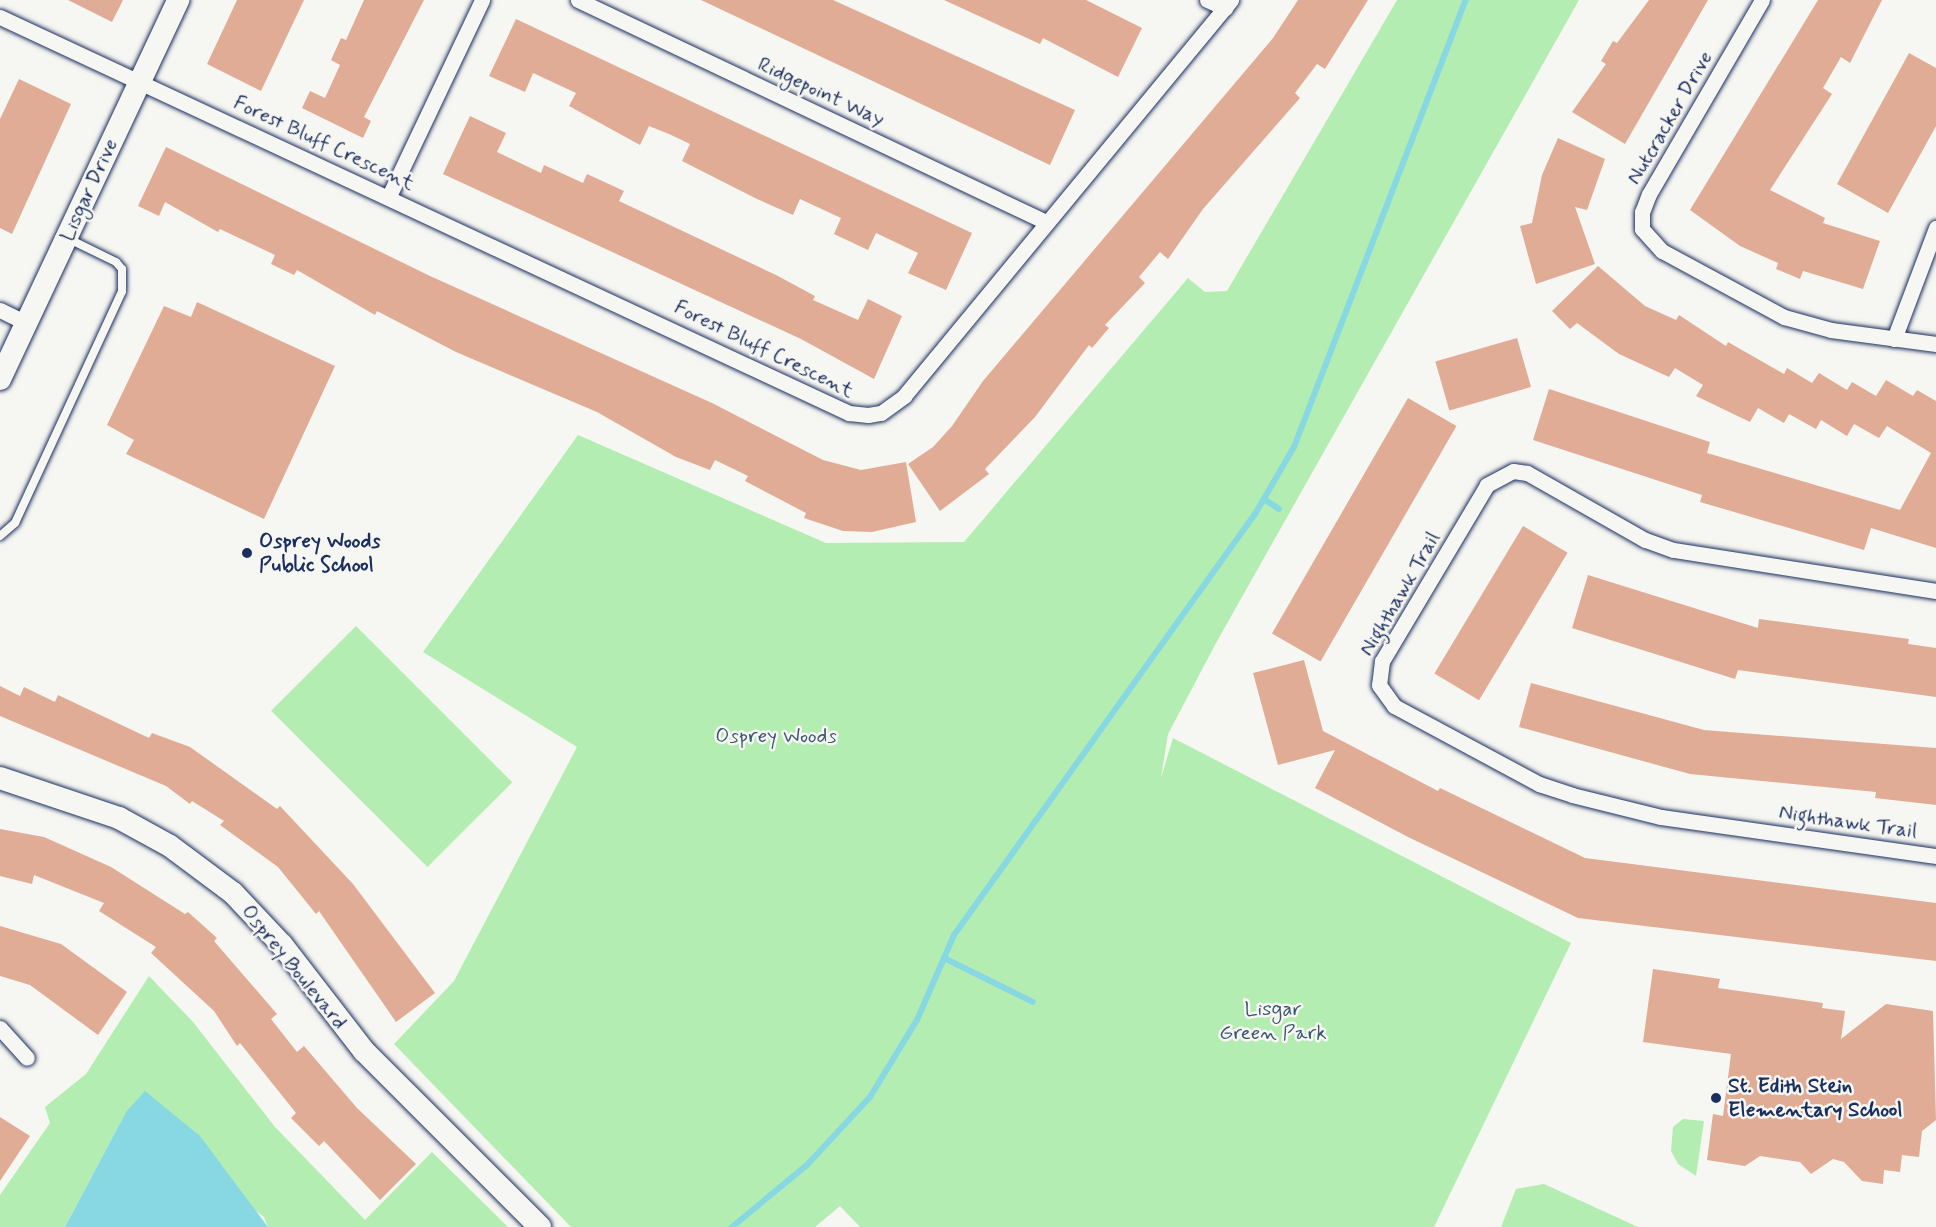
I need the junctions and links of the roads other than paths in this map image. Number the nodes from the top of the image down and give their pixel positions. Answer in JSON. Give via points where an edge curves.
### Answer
{"nodes":[{"id":1,"x":178,"y":0,"type":"edge"},
{"id":2,"x":482,"y":0,"type":"edge"},
{"id":3,"x":578,"y":0,"type":"edge"},
{"id":4,"x":1207,"y":0,"type":"edge"},
{"id":5,"x":1762,"y":0,"type":"edge"},
{"id":6,"x":1228,"y":4,"type":"edge"},
{"id":7,"x":0,"y":17,"type":"edge"},
{"id":8,"x":140,"y":82,"type":"junction"},
{"id":9,"x":390,"y":196,"type":"junction"},
{"id":10,"x":1046,"y":222,"type":"junction"},
{"id":11,"x":1936,"y":228,"type":"edge"},
{"id":12,"x":67,"y":238,"type":"junction"},
{"id":13,"x":0,"y":310,"type":"edge"},
{"id":14,"x":27,"y":323,"type":"junction"},
{"id":15,"x":1894,"y":339,"type":"junction"},
{"id":16,"x":1936,"y":344,"type":"edge"},
{"id":17,"x":0,"y":379,"type":"edge"},
{"id":18,"x":0,"y":536,"type":"edge"},
{"id":19,"x":1936,"y":591,"type":"edge"},
{"id":20,"x":0,"y":778,"type":"edge"},
{"id":21,"x":1936,"y":856,"type":"edge"},
{"id":22,"x":0,"y":1028,"type":"edge"},
{"id":23,"x":27,"y":1058,"type":"dead end"},
{"id":24,"x":540,"y":1227,"type":"edge"}],
"edges":[{"from":1,"to":8,"type":"street","name":"Lisgar Drive"},
{"from":2,"to":9,"type":"street"},
{"from":3,"to":10,"type":"street","name":"Ridgepoint Way"},
{"from":4,"to":6,"type":"street"},
{"from":5,"to":15,"type":"street","name":"Nutcracker Drive","via":[[1649,194],[1642,212],[1642,229],[1662,251],[1784,317]]},
{"from":6,"to":10,"type":"street","name":"Forest Bluff Crescent"},
{"from":7,"to":8,"type":"street","name":"Forest Bluff Crescent"},
{"from":8,"to":9,"type":"street","name":"Forest Bluff Crescent"},
{"from":8,"to":12,"type":"street","name":"Lisgar Drive"},
{"from":9,"to":10,"type":"street","name":"Forest Bluff Crescent","via":[[860,415],[881,413],[904,396]]},
{"from":11,"to":15,"type":"street"},
{"from":12,"to":14,"type":"street","name":"Lisgar Drive"},
{"from":12,"to":18,"type":"lane","via":[[116,262],[122,269],[122,291],[15,523]]},
{"from":13,"to":14,"type":"street"},
{"from":14,"to":17,"type":"street","name":"Lisgar Drive"},
{"from":15,"to":16,"type":"street","name":"Nutcracker Drive"},
{"from":19,"to":21,"type":"street","name":"Nighthawk Trail","via":[[1673,550],[1645,540],[1527,473],[1513,471],[1487,485],[1383,661],[1379,685],[1394,706],[1539,784],[1572,795],[1661,817]]},
{"from":20,"to":24,"type":"street","name":"Osprey Boulevard","via":[[119,818],[170,846],[233,893],[282,945],[364,1052]]},
{"from":22,"to":23,"type":"street"}]}
